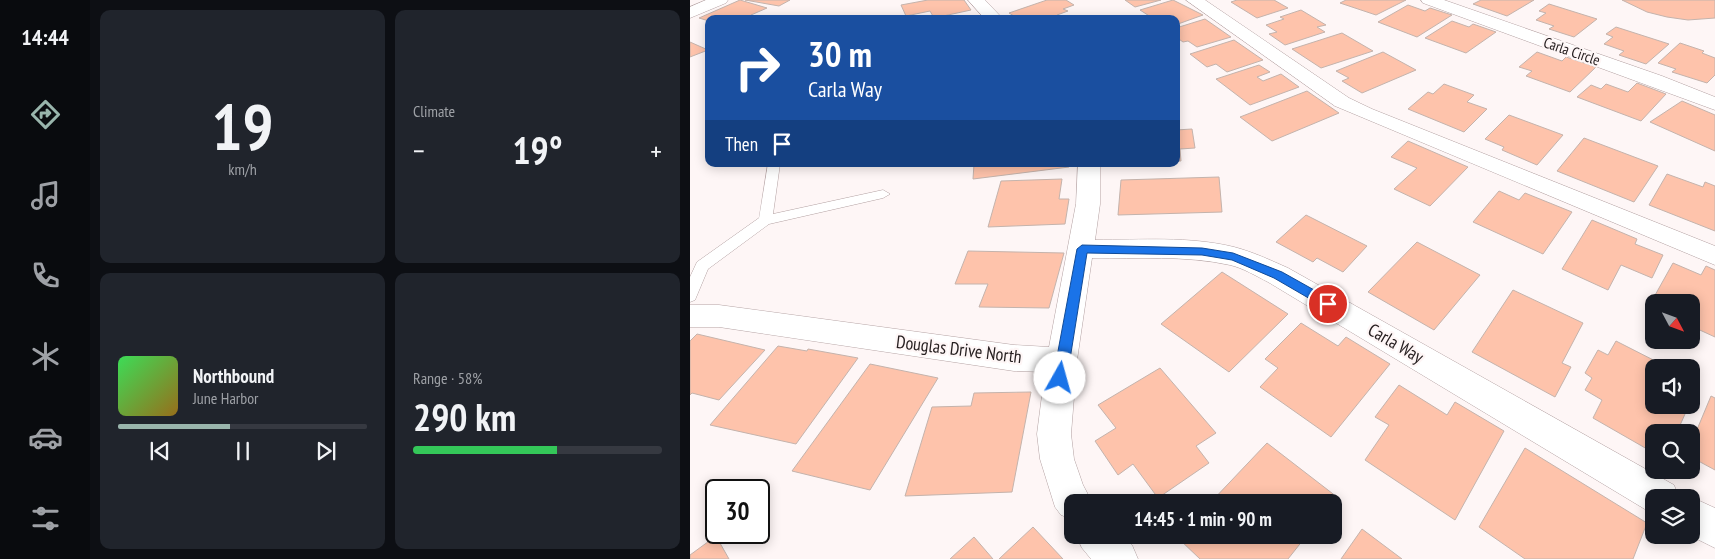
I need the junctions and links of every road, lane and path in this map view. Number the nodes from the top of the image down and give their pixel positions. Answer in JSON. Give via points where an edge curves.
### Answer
{"nodes":[{"id":1,"x":720,"y":0,"type":"edge"},
{"id":2,"x":976,"y":0,"type":"edge"},
{"id":3,"x":1194,"y":0,"type":"edge"},
{"id":4,"x":1428,"y":0,"type":"edge"},
{"id":5,"x":690,"y":14,"type":"edge"},
{"id":6,"x":991,"y":15,"type":"edge"},
{"id":7,"x":1715,"y":104,"type":"edge"},
{"id":8,"x":774,"y":167,"type":"edge"},
{"id":9,"x":1089,"y":167,"type":"edge"},
{"id":10,"x":883,"y":194,"type":"dead end"},
{"id":11,"x":765,"y":220,"type":"junction"},
{"id":12,"x":1082,"y":249,"type":"junction"},
{"id":13,"x":1715,"y":256,"type":"edge"},
{"id":14,"x":690,"y":296,"type":"edge"},
{"id":15,"x":690,"y":316,"type":"edge"},
{"id":16,"x":1062,"y":360,"type":"junction"},
{"id":17,"x":1647,"y":489,"type":"edge"},
{"id":18,"x":1068,"y":494,"type":"edge"},
{"id":19,"x":1700,"y":520,"type":"edge"},
{"id":20,"x":1715,"y":529,"type":"edge"},
{"id":21,"x":1104,"y":544,"type":"edge"},
{"id":22,"x":1118,"y":559,"type":"edge"}],
"edges":[{"from":1,"to":5,"type":"street"},
{"from":2,"to":6,"type":"street"},
{"from":3,"to":13,"type":"street","via":[[1349,106]]},
{"from":4,"to":7,"type":"street","name":"Carla Circle"},
{"from":8,"to":11,"type":"lane"},
{"from":9,"to":12,"type":"street"},
{"from":10,"to":11,"type":"lane"},
{"from":11,"to":14,"type":"lane","via":[[702,266]]},
{"from":12,"to":16,"type":"street"},
{"from":12,"to":17,"type":"street","name":"Carla Way","via":[[1202,252],[1255,264]]},
{"from":15,"to":16,"type":"street","name":"Douglas Drive North","via":[[719,316],[1014,358]]},
{"from":16,"to":18,"type":"street","via":[[1054,434],[1057,459]]},
{"from":19,"to":20,"type":"street"},
{"from":21,"to":22,"type":"street"}]}
